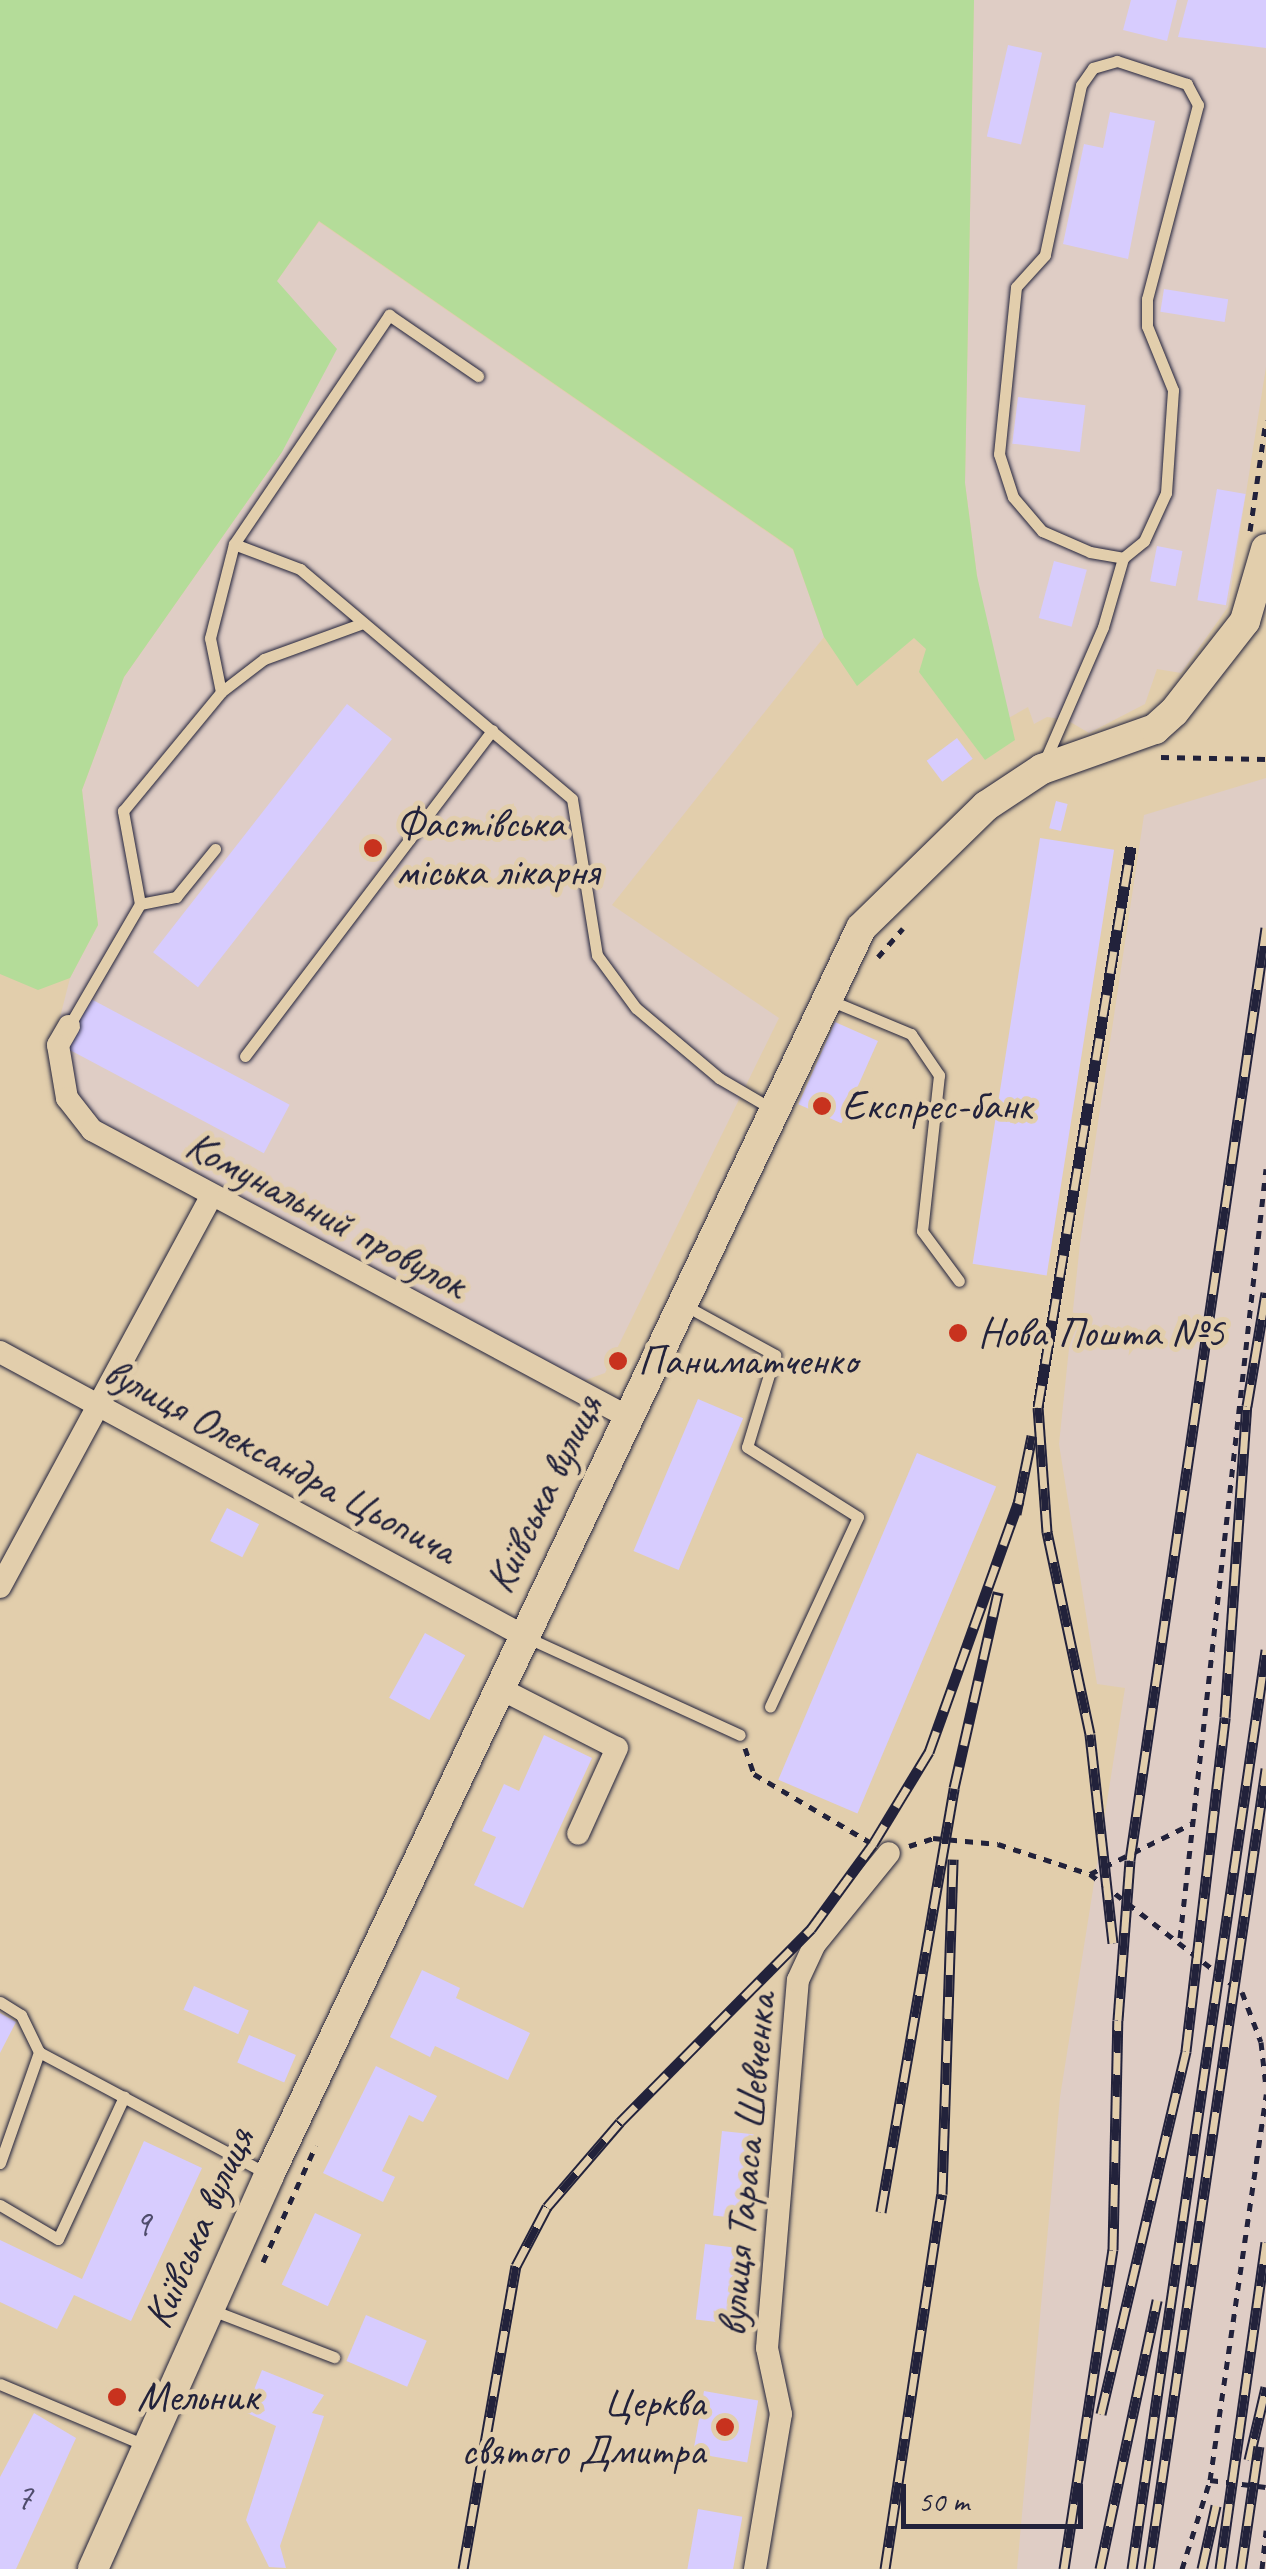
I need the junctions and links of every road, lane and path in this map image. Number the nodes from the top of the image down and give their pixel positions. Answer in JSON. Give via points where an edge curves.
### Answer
{"nodes":[{"id":1,"x":478,"y":376,"type":"dead end"},
{"id":2,"x":1266,"y":420,"type":"edge"},
{"id":3,"x":234,"y":544,"type":"junction"},
{"id":4,"x":1257,"y":549,"type":"edge"},
{"id":5,"x":1123,"y":558,"type":"junction"},
{"id":6,"x":363,"y":623,"type":"junction"},
{"id":7,"x":220,"y":692,"type":"junction"},
{"id":8,"x":492,"y":730,"type":"junction"},
{"id":9,"x":1131,"y":739,"type":"junction"},
{"id":10,"x":1266,"y":759,"type":"edge"},
{"id":11,"x":1042,"y":769,"type":"junction"},
{"id":12,"x":215,"y":849,"type":"dead end"},
{"id":13,"x":140,"y":904,"type":"junction"},
{"id":14,"x":916,"y":913,"type":"dead end"},
{"id":15,"x":833,"y":1002,"type":"junction"},
{"id":16,"x":69,"y":1026,"type":"joint"},
{"id":17,"x":246,"y":1056,"type":"dead end"},
{"id":18,"x":774,"y":1110,"type":"junction"},
{"id":19,"x":1266,"y":1168,"type":"edge"},
{"id":20,"x":210,"y":1198,"type":"junction"},
{"id":21,"x":959,"y":1281,"type":"dead end"},
{"id":22,"x":682,"y":1304,"type":"junction"},
{"id":23,"x":0,"y":1352,"type":"edge"},
{"id":24,"x":96,"y":1405,"type":"junction"},
{"id":25,"x":628,"y":1417,"type":"junction"},
{"id":26,"x":0,"y":1587,"type":"edge"},
{"id":27,"x":524,"y":1636,"type":"junction"},
{"id":28,"x":499,"y":1688,"type":"junction"},
{"id":29,"x":770,"y":1707,"type":"dead end"},
{"id":30,"x":740,"y":1736,"type":"joint"},
{"id":31,"x":1193,"y":1823,"type":"junction"},
{"id":32,"x":578,"y":1834,"type":"dead end"},
{"id":33,"x":889,"y":1853,"type":"junction"},
{"id":34,"x":1090,"y":1874,"type":"junction"},
{"id":35,"x":1180,"y":1938,"type":"junction"},
{"id":36,"x":0,"y":2002,"type":"edge"},
{"id":37,"x":39,"y":2052,"type":"junction"},
{"id":38,"x":1266,"y":2091,"type":"edge"},
{"id":39,"x":124,"y":2097,"type":"junction"},
{"id":40,"x":320,"y":2136,"type":"dead end"},
{"id":41,"x":0,"y":2163,"type":"edge"},
{"id":42,"x":269,"y":2175,"type":"junction"},
{"id":43,"x":0,"y":2205,"type":"edge"},
{"id":44,"x":262,"y":2264,"type":"dead end"},
{"id":45,"x":209,"y":2309,"type":"junction"},
{"id":46,"x":334,"y":2357,"type":"dead end"},
{"id":47,"x":0,"y":2384,"type":"edge"},
{"id":48,"x":147,"y":2446,"type":"junction"},
{"id":49,"x":1210,"y":2480,"type":"junction"},
{"id":50,"x":1266,"y":2486,"type":"edge"},
{"id":51,"x":1266,"y":2530,"type":"edge"},
{"id":52,"x":92,"y":2569,"type":"edge"},
{"id":53,"x":755,"y":2569,"type":"edge"},
{"id":54,"x":1182,"y":2569,"type":"edge"},
{"id":55,"x":1262,"y":2569,"type":"edge"}],
"edges":[{"from":1,"to":3,"type":"lane","via":[[389,315]]},
{"from":2,"to":4,"type":"path"},
{"from":3,"to":6,"type":"lane","via":[[300,568]]},
{"from":3,"to":7,"type":"lane","via":[[210,638]]},
{"from":4,"to":9,"type":"main road","name":"Київська вулиця","via":[[1244,621],[1174,712]]},
{"from":5,"to":5,"type":"lane","via":[[1152,530],[1166,493],[1173,390],[1147,326],[1147,299],[1198,105],[1187,84],[1117,61],[1094,68],[1080,86],[1046,255],[1016,288],[999,454],[1013,497],[1042,530],[1090,552]]},
{"from":5,"to":11,"type":"lane","via":[[1103,627]]},
{"from":6,"to":7,"type":"lane","via":[[264,659]]},
{"from":6,"to":8,"type":"lane"},
{"from":7,"to":13,"type":"lane","via":[[123,811]]},
{"from":8,"to":17,"type":"lane"},
{"from":8,"to":18,"type":"lane","via":[[572,800],[598,955],[636,1008],[719,1078]]},
{"from":9,"to":10,"type":"path","via":[[1128,758]]},
{"from":9,"to":11,"type":"main road","name":"Київська вулиця"},
{"from":11,"to":15,"type":"main road","name":"Київська вулиця","via":[[986,806],[861,928]]},
{"from":12,"to":13,"type":"lane","via":[[176,897]]},
{"from":13,"to":16,"type":"lane"},
{"from":14,"to":15,"type":"path"},
{"from":15,"to":18,"type":"main road","name":"Київська вулиця"},
{"from":15,"to":21,"type":"lane","via":[[910,1034],[939,1075],[922,1231]]},
{"from":16,"to":20,"type":"street","name":"Комунальний провулок","via":[[58,1046],[67,1098],[92,1130]]},
{"from":18,"to":22,"type":"main road","name":"Київська вулиця"},
{"from":19,"to":31,"type":"path"},
{"from":20,"to":24,"type":"street"},
{"from":20,"to":25,"type":"street","name":"Комунальний провулок"},
{"from":22,"to":25,"type":"main road","name":"Київська вулиця"},
{"from":22,"to":29,"type":"lane","via":[[775,1355],[747,1447],[858,1517]]},
{"from":23,"to":24,"type":"street","name":"вулиця Олександра Цьопича"},
{"from":24,"to":26,"type":"street"},
{"from":24,"to":27,"type":"street","name":"вулиця Олександра Цьопича"},
{"from":25,"to":27,"type":"main road","name":"Київська вулиця"},
{"from":27,"to":28,"type":"main road","name":"Київська вулиця"},
{"from":27,"to":30,"type":"lane"},
{"from":28,"to":32,"type":"street","via":[[617,1748]]},
{"from":28,"to":42,"type":"main road","name":"Київська вулиця"},
{"from":30,"to":33,"type":"path","via":[[754,1774]]},
{"from":31,"to":34,"type":"path"},
{"from":31,"to":35,"type":"path"},
{"from":33,"to":34,"type":"path","via":[[933,1838],[998,1844]]},
{"from":33,"to":53,"type":"street","name":"вулиця Тараса Шевченка","via":[[815,1944],[798,1980],[766,2348],[781,2414]]},
{"from":34,"to":35,"type":"path"},
{"from":35,"to":38,"type":"path","via":[[1242,1992],[1261,2042]]},
{"from":36,"to":37,"type":"lane","via":[[21,2015]]},
{"from":37,"to":39,"type":"lane"},
{"from":37,"to":41,"type":"lane"},
{"from":38,"to":49,"type":"path"},
{"from":39,"to":42,"type":"lane"},
{"from":39,"to":43,"type":"lane","via":[[58,2239]]},
{"from":40,"to":44,"type":"path"},
{"from":42,"to":45,"type":"main road","name":"Київська вулиця"},
{"from":45,"to":46,"type":"lane"},
{"from":45,"to":48,"type":"main road","name":"Київська вулиця"},
{"from":47,"to":48,"type":"lane"},
{"from":48,"to":52,"type":"main road","name":"Київська вулиця"},
{"from":49,"to":50,"type":"path"},
{"from":49,"to":54,"type":"path"},
{"from":51,"to":55,"type":"path"}]}
